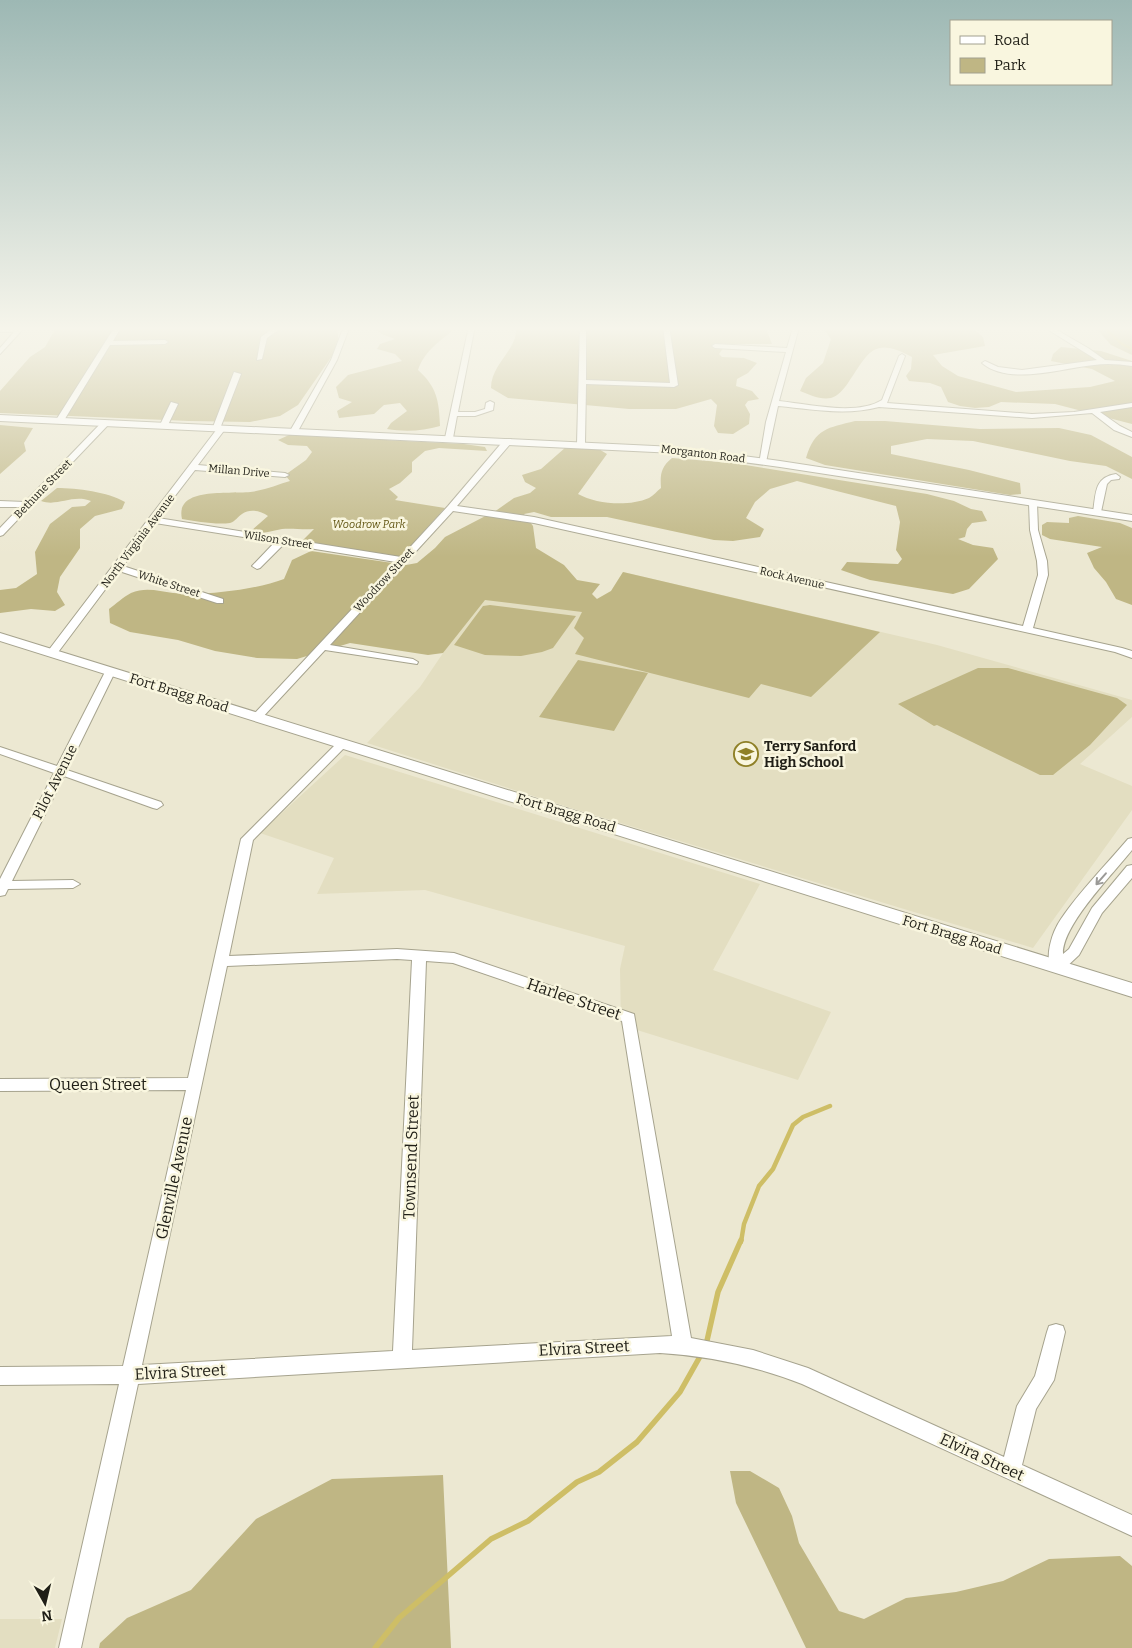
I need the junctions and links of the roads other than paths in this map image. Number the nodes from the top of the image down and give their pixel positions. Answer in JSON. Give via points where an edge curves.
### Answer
{"nodes":[{"id":1,"x":71,"y":403,"type":"edge"},
{"id":2,"x":228,"y":403,"type":"edge"},
{"id":3,"x":310,"y":403,"type":"edge"},
{"id":4,"x":455,"y":403,"type":"edge"},
{"id":5,"x":490,"y":403,"type":"dead end"},
{"id":6,"x":582,"y":403,"type":"edge"},
{"id":7,"x":776,"y":403,"type":"joint"},
{"id":8,"x":882,"y":403,"type":"edge"},
{"id":9,"x":174,"y":404,"type":"dead end"},
{"id":10,"x":879,"y":405,"type":"junction"},
{"id":11,"x":1132,"y":405,"type":"edge"},
{"id":12,"x":1094,"y":412,"type":"junction"},
{"id":13,"x":453,"y":414,"type":"junction"},
{"id":14,"x":0,"y":418,"type":"edge"},
{"id":15,"x":60,"y":420,"type":"junction"},
{"id":16,"x":106,"y":423,"type":"junction"},
{"id":17,"x":164,"y":425,"type":"junction"},
{"id":18,"x":220,"y":428,"type":"junction"},
{"id":19,"x":294,"y":431,"type":"junction"},
{"id":20,"x":1132,"y":435,"type":"edge"},
{"id":21,"x":449,"y":438,"type":"junction"},
{"id":22,"x":508,"y":441,"type":"junction"},
{"id":23,"x":581,"y":444,"type":"junction"},
{"id":24,"x":762,"y":462,"type":"junction"},
{"id":25,"x":193,"y":467,"type":"junction"},
{"id":26,"x":285,"y":475,"type":"dead end"},
{"id":27,"x":1116,"y":476,"type":"dead end"},
{"id":28,"x":1034,"y":502,"type":"junction"},
{"id":29,"x":0,"y":504,"type":"edge"},
{"id":30,"x":27,"y":505,"type":"junction"},
{"id":31,"x":451,"y":508,"type":"junction"},
{"id":32,"x":1097,"y":512,"type":"junction"},
{"id":33,"x":1132,"y":518,"type":"edge"},
{"id":34,"x":153,"y":520,"type":"junction"},
{"id":35,"x":0,"y":533,"type":"edge"},
{"id":36,"x":282,"y":541,"type":"junction"},
{"id":37,"x":403,"y":560,"type":"junction"},
{"id":38,"x":257,"y":566,"type":"dead end"},
{"id":39,"x":118,"y":567,"type":"junction"},
{"id":40,"x":220,"y":600,"type":"dead end"},
{"id":41,"x":1027,"y":630,"type":"junction"},
{"id":42,"x":0,"y":637,"type":"edge"},
{"id":43,"x":323,"y":647,"type":"junction"},
{"id":44,"x":52,"y":654,"type":"junction"},
{"id":45,"x":1132,"y":655,"type":"edge"},
{"id":46,"x":412,"y":662,"type":"dead end"},
{"id":47,"x":110,"y":672,"type":"junction"},
{"id":48,"x":257,"y":717,"type":"junction"},
{"id":49,"x":342,"y":744,"type":"junction"},
{"id":50,"x":0,"y":750,"type":"edge"},
{"id":51,"x":60,"y":771,"type":"junction"},
{"id":52,"x":157,"y":805,"type":"dead end"},
{"id":53,"x":1132,"y":842,"type":"edge"},
{"id":54,"x":1132,"y":869,"type":"edge"},
{"id":55,"x":73,"y":884,"type":"dead end"},
{"id":56,"x":1,"y":887,"type":"edge"},
{"id":57,"x":419,"y":955,"type":"junction"},
{"id":58,"x":221,"y":961,"type":"junction"},
{"id":59,"x":1057,"y":967,"type":"junction"},
{"id":60,"x":1132,"y":990,"type":"edge"},
{"id":61,"x":195,"y":1084,"type":"junction"},
{"id":62,"x":0,"y":1085,"type":"edge"},
{"id":63,"x":1056,"y":1332,"type":"dead end"},
{"id":64,"x":683,"y":1345,"type":"junction"},
{"id":65,"x":402,"y":1359,"type":"junction"},
{"id":66,"x":131,"y":1375,"type":"junction"},
{"id":67,"x":0,"y":1376,"type":"edge"},
{"id":68,"x":1011,"y":1470,"type":"junction"},
{"id":69,"x":1132,"y":1526,"type":"edge"},
{"id":70,"x":70,"y":1648,"type":"edge"}],
"edges":[{"from":1,"to":15,"type":"street"},
{"from":2,"to":18,"type":"street","name":"North Virginia Avenue"},
{"from":3,"to":19,"type":"street"},
{"from":4,"to":13,"type":"street"},
{"from":5,"to":13,"type":"street","via":[[489,410],[479,413]]},
{"from":6,"to":23,"type":"street"},
{"from":7,"to":10,"type":"street","via":[[840,409]]},
{"from":7,"to":24,"type":"street"},
{"from":8,"to":10,"type":"street"},
{"from":9,"to":17,"type":"street"},
{"from":10,"to":12,"type":"street","via":[[1017,416]]},
{"from":11,"to":12,"type":"street"},
{"from":12,"to":20,"type":"street"},
{"from":13,"to":21,"type":"street"},
{"from":14,"to":15,"type":"main road","name":"Morganton Road"},
{"from":15,"to":16,"type":"main road","name":"Morganton Road"},
{"from":16,"to":17,"type":"main road","name":"Morganton Road"},
{"from":16,"to":30,"type":"street","name":"Bethune Street"},
{"from":17,"to":18,"type":"main road","name":"Morganton Road"},
{"from":18,"to":19,"type":"main road","name":"Morganton Road"},
{"from":18,"to":25,"type":"street","name":"North Virginia Avenue"},
{"from":19,"to":21,"type":"main road","name":"Morganton Road"},
{"from":21,"to":22,"type":"main road","name":"Morganton Road"},
{"from":22,"to":23,"type":"main road","name":"Morganton Road"},
{"from":22,"to":31,"type":"street","name":"Woodrow Street"},
{"from":23,"to":24,"type":"main road","name":"Morganton Road","via":[[676,450]]},
{"from":24,"to":28,"type":"main road","name":"Morganton Road"},
{"from":25,"to":26,"type":"street","name":"Millan Drive"},
{"from":25,"to":34,"type":"street","name":"North Virginia Avenue"},
{"from":27,"to":32,"type":"street","via":[[1103,483]]},
{"from":28,"to":32,"type":"main road","name":"Morganton Road"},
{"from":28,"to":41,"type":"street","via":[[1035,536],[1043,575]]},
{"from":29,"to":30,"type":"street"},
{"from":30,"to":35,"type":"street","name":"Bethune Street"},
{"from":31,"to":37,"type":"street","name":"Woodrow Street"},
{"from":31,"to":41,"type":"street","name":"Rock Avenue","via":[[534,520]]},
{"from":32,"to":33,"type":"main road","name":"Morganton Road"},
{"from":34,"to":36,"type":"street","name":"Wilson Street"},
{"from":34,"to":39,"type":"street","name":"North Virginia Avenue"},
{"from":36,"to":37,"type":"street","name":"Wilson Street"},
{"from":36,"to":38,"type":"street"},
{"from":37,"to":43,"type":"street","name":"Woodrow Street"},
{"from":39,"to":40,"type":"street","name":"White Street"},
{"from":39,"to":44,"type":"street","name":"North Virginia Avenue"},
{"from":41,"to":45,"type":"street","name":"Rock Avenue"},
{"from":42,"to":44,"type":"main road","name":"Fort Bragg Road"},
{"from":43,"to":46,"type":"street"},
{"from":43,"to":48,"type":"street","name":"Woodrow Street"},
{"from":44,"to":47,"type":"main road","name":"Fort Bragg Road"},
{"from":47,"to":48,"type":"main road","name":"Fort Bragg Road"},
{"from":47,"to":51,"type":"street","name":"Pilot Avenue"},
{"from":48,"to":49,"type":"main road","name":"Fort Bragg Road"},
{"from":49,"to":58,"type":"street","name":"Glenville Avenue","via":[[247,839]]},
{"from":49,"to":59,"type":"main road","name":"Fort Bragg Road"},
{"from":50,"to":51,"type":"street"},
{"from":51,"to":52,"type":"street"},
{"from":51,"to":56,"type":"street","name":"Pilot Avenue"},
{"from":53,"to":59,"type":"street","one_way":true,"via":[[1066,922],[1056,948]]},
{"from":54,"to":59,"type":"street","via":[[1097,911],[1074,952]]},
{"from":55,"to":56,"type":"street"},
{"from":57,"to":58,"type":"street","name":"Harlee Street"},
{"from":57,"to":64,"type":"street","name":"Harlee Street","via":[[463,960],[629,1018]]},
{"from":57,"to":65,"type":"street","name":"Townsend Street"},
{"from":58,"to":61,"type":"street","name":"Glenville Avenue"},
{"from":59,"to":60,"type":"main road","name":"Fort Bragg Road"},
{"from":61,"to":62,"type":"street","name":"Queen Street"},
{"from":61,"to":66,"type":"street","name":"Glenville Avenue"},
{"from":63,"to":68,"type":"street","via":[[1044,1380],[1028,1406]]},
{"from":64,"to":65,"type":"street","name":"Elvira Street"},
{"from":64,"to":68,"type":"street","name":"Elvira Street","via":[[771,1363],[854,1397]]},
{"from":65,"to":66,"type":"street","name":"Elvira Street"},
{"from":66,"to":67,"type":"street","name":"Elvira Street"},
{"from":66,"to":70,"type":"street","name":"Glenville Avenue"},
{"from":68,"to":69,"type":"street","name":"Elvira Street"}]}
